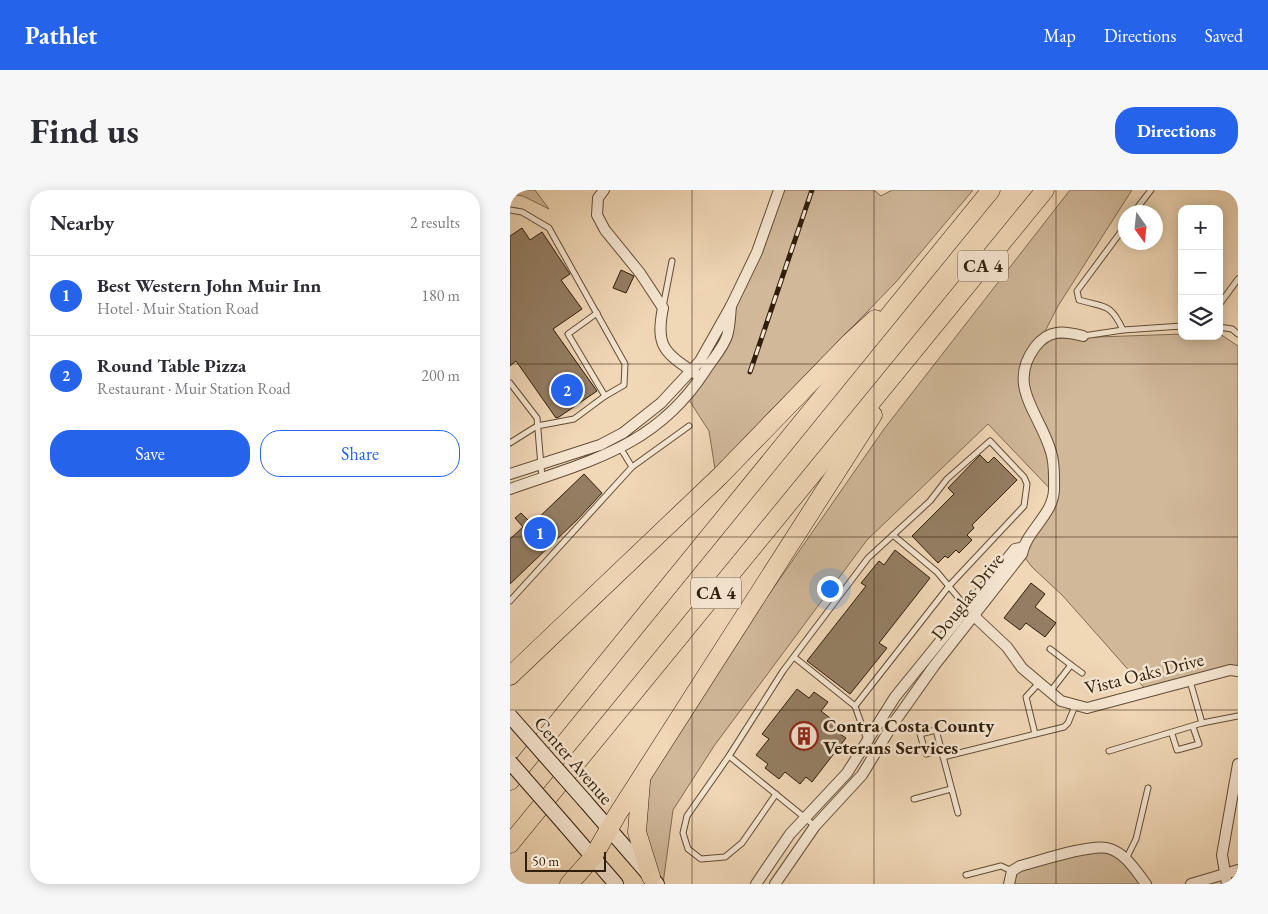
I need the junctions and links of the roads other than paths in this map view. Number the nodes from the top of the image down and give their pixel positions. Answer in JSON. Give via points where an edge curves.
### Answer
{"nodes":[{"id":1,"x":604,"y":190,"type":"edge"},
{"id":2,"x":779,"y":190,"type":"edge"},
{"id":3,"x":991,"y":190,"type":"edge"},
{"id":4,"x":1045,"y":190,"type":"edge"},
{"id":5,"x":1151,"y":190,"type":"edge"},
{"id":6,"x":1139,"y":205,"type":"edge"},
{"id":7,"x":510,"y":210,"type":"edge"},
{"id":8,"x":1118,"y":236,"type":"edge"},
{"id":9,"x":672,"y":262,"type":"dead end"},
{"id":10,"x":1238,"y":279,"type":"edge"},
{"id":11,"x":915,"y":284,"type":"junction"},
{"id":12,"x":1223,"y":300,"type":"edge"},
{"id":13,"x":731,"y":306,"type":"junction"},
{"id":14,"x":663,"y":308,"type":"junction"},
{"id":15,"x":597,"y":313,"type":"junction"},
{"id":16,"x":1178,"y":326,"type":"edge"},
{"id":17,"x":1223,"y":328,"type":"edge"},
{"id":18,"x":1123,"y":330,"type":"junction"},
{"id":19,"x":1238,"y":334,"type":"edge"},
{"id":20,"x":1083,"y":336,"type":"joint"},
{"id":21,"x":921,"y":341,"type":"junction"},
{"id":22,"x":691,"y":371,"type":"junction"},
{"id":23,"x":701,"y":377,"type":"junction"},
{"id":24,"x":510,"y":383,"type":"edge"},
{"id":25,"x":605,"y":396,"type":"junction"},
{"id":26,"x":537,"y":426,"type":"junction"},
{"id":27,"x":689,"y":426,"type":"dead end"},
{"id":28,"x":510,"y":444,"type":"edge"},
{"id":29,"x":621,"y":448,"type":"junction"},
{"id":30,"x":540,"y":462,"type":"junction"},
{"id":31,"x":632,"y":467,"type":"junction"},
{"id":32,"x":510,"y":474,"type":"edge"},
{"id":33,"x":542,"y":478,"type":"junction"},
{"id":34,"x":510,"y":489,"type":"edge"},
{"id":35,"x":893,"y":535,"type":"junction"},
{"id":36,"x":1024,"y":547,"type":"junction"},
{"id":37,"x":949,"y":586,"type":"junction"},
{"id":38,"x":510,"y":601,"type":"edge"},
{"id":39,"x":967,"y":608,"type":"junction"},
{"id":40,"x":974,"y":616,"type":"junction"},
{"id":41,"x":1050,"y":649,"type":"dead end"},
{"id":42,"x":533,"y":653,"type":"junction"},
{"id":43,"x":794,"y":657,"type":"junction"},
{"id":44,"x":510,"y":659,"type":"edge"},
{"id":45,"x":1071,"y":665,"type":"junction"},
{"id":46,"x":1238,"y":671,"type":"edge"},
{"id":47,"x":1082,"y":673,"type":"dead end"},
{"id":48,"x":510,"y":676,"type":"edge"},
{"id":49,"x":1190,"y":681,"type":"junction"},
{"id":50,"x":1040,"y":682,"type":"junction"},
{"id":51,"x":1050,"y":692,"type":"junction"},
{"id":52,"x":854,"y":706,"type":"junction"},
{"id":53,"x":1075,"y":706,"type":"junction"},
{"id":54,"x":510,"y":716,"type":"edge"},
{"id":55,"x":1238,"y":716,"type":"edge"},
{"id":56,"x":1202,"y":723,"type":"junction"},
{"id":57,"x":1193,"y":727,"type":"junction"},
{"id":58,"x":1036,"y":734,"type":"junction"},
{"id":59,"x":1172,"y":734,"type":"junction"},
{"id":60,"x":867,"y":738,"type":"junction"},
{"id":61,"x":941,"y":750,"type":"junction"},
{"id":62,"x":1109,"y":751,"type":"dead end"},
{"id":63,"x":729,"y":756,"type":"junction"},
{"id":64,"x":943,"y":757,"type":"junction"},
{"id":65,"x":510,"y":762,"type":"edge"},
{"id":66,"x":1238,"y":764,"type":"edge"},
{"id":67,"x":642,"y":777,"type":"junction"},
{"id":68,"x":510,"y":781,"type":"edge"},
{"id":69,"x":1148,"y":788,"type":"dead end"},
{"id":70,"x":951,"y":789,"type":"junction"},
{"id":71,"x":776,"y":794,"type":"junction"},
{"id":72,"x":914,"y":799,"type":"dead end"},
{"id":73,"x":958,"y":814,"type":"dead end"},
{"id":74,"x":804,"y":818,"type":"junction"},
{"id":75,"x":815,"y":826,"type":"junction"},
{"id":76,"x":609,"y":829,"type":"junction"},
{"id":77,"x":510,"y":844,"type":"edge"},
{"id":78,"x":593,"y":857,"type":"junction"},
{"id":79,"x":1126,"y":859,"type":"junction"},
{"id":80,"x":1238,"y":870,"type":"edge"},
{"id":81,"x":1012,"y":871,"type":"junction"},
{"id":82,"x":966,"y":875,"type":"dead end"},
{"id":83,"x":1225,"y":879,"type":"edge"},
{"id":84,"x":654,"y":880,"type":"edge"},
{"id":85,"x":569,"y":884,"type":"edge"},
{"id":86,"x":616,"y":884,"type":"edge"},
{"id":87,"x":756,"y":884,"type":"edge"},
{"id":88,"x":775,"y":884,"type":"edge"},
{"id":89,"x":1009,"y":884,"type":"edge"},
{"id":90,"x":1146,"y":884,"type":"edge"},
{"id":91,"x":1191,"y":884,"type":"edge"}],
"edges":[{"from":1,"to":14,"type":"street","via":[[598,198],[597,216]]},
{"from":2,"to":13,"type":"street","via":[[757,252]]},
{"from":3,"to":11,"type":"highway","number":"CA 4"},
{"from":4,"to":21,"type":"highway","number":"CA 4"},
{"from":5,"to":6,"type":"lane"},
{"from":7,"to":15,"type":"lane","via":[[522,212],[549,228]]},
{"from":8,"to":18,"type":"lane","via":[[1077,291],[1079,300],[1107,307]]},
{"from":9,"to":14,"type":"lane"},
{"from":10,"to":12,"type":"lane"},
{"from":11,"to":42,"type":"highway","via":[[850,342],[720,476]]},
{"from":11,"to":68,"type":"highway","number":"CA 4"},
{"from":13,"to":22,"type":"street"},
{"from":13,"to":23,"type":"street","via":[[727,336]]},
{"from":14,"to":22,"type":"street","via":[[659,329],[662,345]]},
{"from":15,"to":25,"type":"lane","via":[[625,364],[624,384]]},
{"from":15,"to":25,"type":"lane","via":[[568,334]]},
{"from":16,"to":18,"type":"lane"},
{"from":17,"to":19,"type":"lane"},
{"from":18,"to":20,"type":"lane"},
{"from":20,"to":36,"type":"street","name":"Douglas Drive","via":[[1061,330],[1041,339],[1025,360],[1022,375],[1026,394],[1052,454],[1054,493],[1046,514]]},
{"from":21,"to":67,"type":"highway"},
{"from":21,"to":77,"type":"highway","number":"CA 4"},
{"from":22,"to":23,"type":"street"},
{"from":22,"to":30,"type":"street","via":[[661,403],[623,433],[600,445]]},
{"from":23,"to":29,"type":"street","via":[[687,397],[668,415],[647,433]]},
{"from":24,"to":26,"type":"lane","via":[[537,418]]},
{"from":25,"to":26,"type":"lane","via":[[574,419]]},
{"from":26,"to":28,"type":"lane"},
{"from":26,"to":30,"type":"lane"},
{"from":27,"to":31,"type":"lane"},
{"from":29,"to":31,"type":"lane"},
{"from":29,"to":33,"type":"street"},
{"from":30,"to":32,"type":"street"},
{"from":30,"to":33,"type":"lane"},
{"from":31,"to":38,"type":"lane"},
{"from":33,"to":34,"type":"street"},
{"from":35,"to":37,"type":"lane"},
{"from":35,"to":37,"type":"lane","via":[[930,501],[947,479],[990,441],[1024,477],[1027,484],[1024,506]]},
{"from":35,"to":43,"type":"lane","via":[[868,558]]},
{"from":36,"to":39,"type":"street","via":[[1015,549]]},
{"from":36,"to":40,"type":"street","name":"Douglas Drive"},
{"from":37,"to":39,"type":"lane"},
{"from":37,"to":52,"type":"lane"},
{"from":39,"to":40,"type":"lane"},
{"from":39,"to":60,"type":"street","via":[[895,697]]},
{"from":40,"to":50,"type":"street","name":"Vista Oaks Drive","via":[[1022,668]]},
{"from":40,"to":75,"type":"street","name":"Douglas Drive","via":[[893,724],[862,775]]},
{"from":41,"to":45,"type":"lane"},
{"from":42,"to":44,"type":"highway"},
{"from":42,"to":48,"type":"highway"},
{"from":43,"to":52,"type":"lane"},
{"from":43,"to":63,"type":"lane"},
{"from":45,"to":47,"type":"lane"},
{"from":45,"to":51,"type":"lane"},
{"from":46,"to":49,"type":"street","name":"Vista Oaks Drive","via":[[1230,670]]},
{"from":49,"to":53,"type":"street","name":"Vista Oaks Drive","via":[[1087,708]]},
{"from":49,"to":56,"type":"lane"},
{"from":50,"to":51,"type":"street","name":"Vista Oaks Drive"},
{"from":50,"to":58,"type":"lane","via":[[1026,697]]},
{"from":51,"to":53,"type":"street","name":"Vista Oaks Drive"},
{"from":52,"to":60,"type":"lane"},
{"from":53,"to":58,"type":"lane","via":[[1064,727]]},
{"from":54,"to":76,"type":"street","name":"Center Avenue","bridge":true},
{"from":55,"to":56,"type":"lane"},
{"from":56,"to":57,"type":"lane"},
{"from":57,"to":59,"type":"lane"},
{"from":57,"to":59,"type":"lane","via":[[1199,744],[1177,750]]},
{"from":58,"to":64,"type":"lane"},
{"from":59,"to":62,"type":"lane"},
{"from":60,"to":74,"type":"street","via":[[847,773]]},
{"from":61,"to":61,"type":"lane","via":[[926,754],[920,734],[936,730]]},
{"from":61,"to":64,"type":"lane"},
{"from":63,"to":71,"type":"lane"},
{"from":63,"to":71,"type":"lane","via":[[687,816],[683,833],[688,849],[701,859],[724,857],[742,843]]},
{"from":64,"to":70,"type":"lane"},
{"from":65,"to":78,"type":"street","bridge":true},
{"from":66,"to":83,"type":"street","via":[[1222,855]]},
{"from":67,"to":76,"type":"highway"},
{"from":67,"to":84,"type":"highway","via":[[637,832]]},
{"from":69,"to":79,"type":"lane","via":[[1136,839]]},
{"from":70,"to":72,"type":"lane"},
{"from":70,"to":73,"type":"lane"},
{"from":71,"to":74,"type":"lane"},
{"from":74,"to":75,"type":"lane"},
{"from":74,"to":87,"type":"street"},
{"from":75,"to":88,"type":"street","name":"Douglas Drive"},
{"from":76,"to":78,"type":"highway"},
{"from":76,"to":84,"type":"street","name":"Center Avenue"},
{"from":78,"to":85,"type":"highway"},
{"from":78,"to":86,"type":"street"},
{"from":79,"to":81,"type":"street","via":[[1107,848],[1083,850],[1020,866]]},
{"from":79,"to":90,"type":"street"},
{"from":80,"to":83,"type":"street"},
{"from":81,"to":82,"type":"lane","via":[[1001,866]]},
{"from":81,"to":89,"type":"street"},
{"from":83,"to":91,"type":"street"}]}
